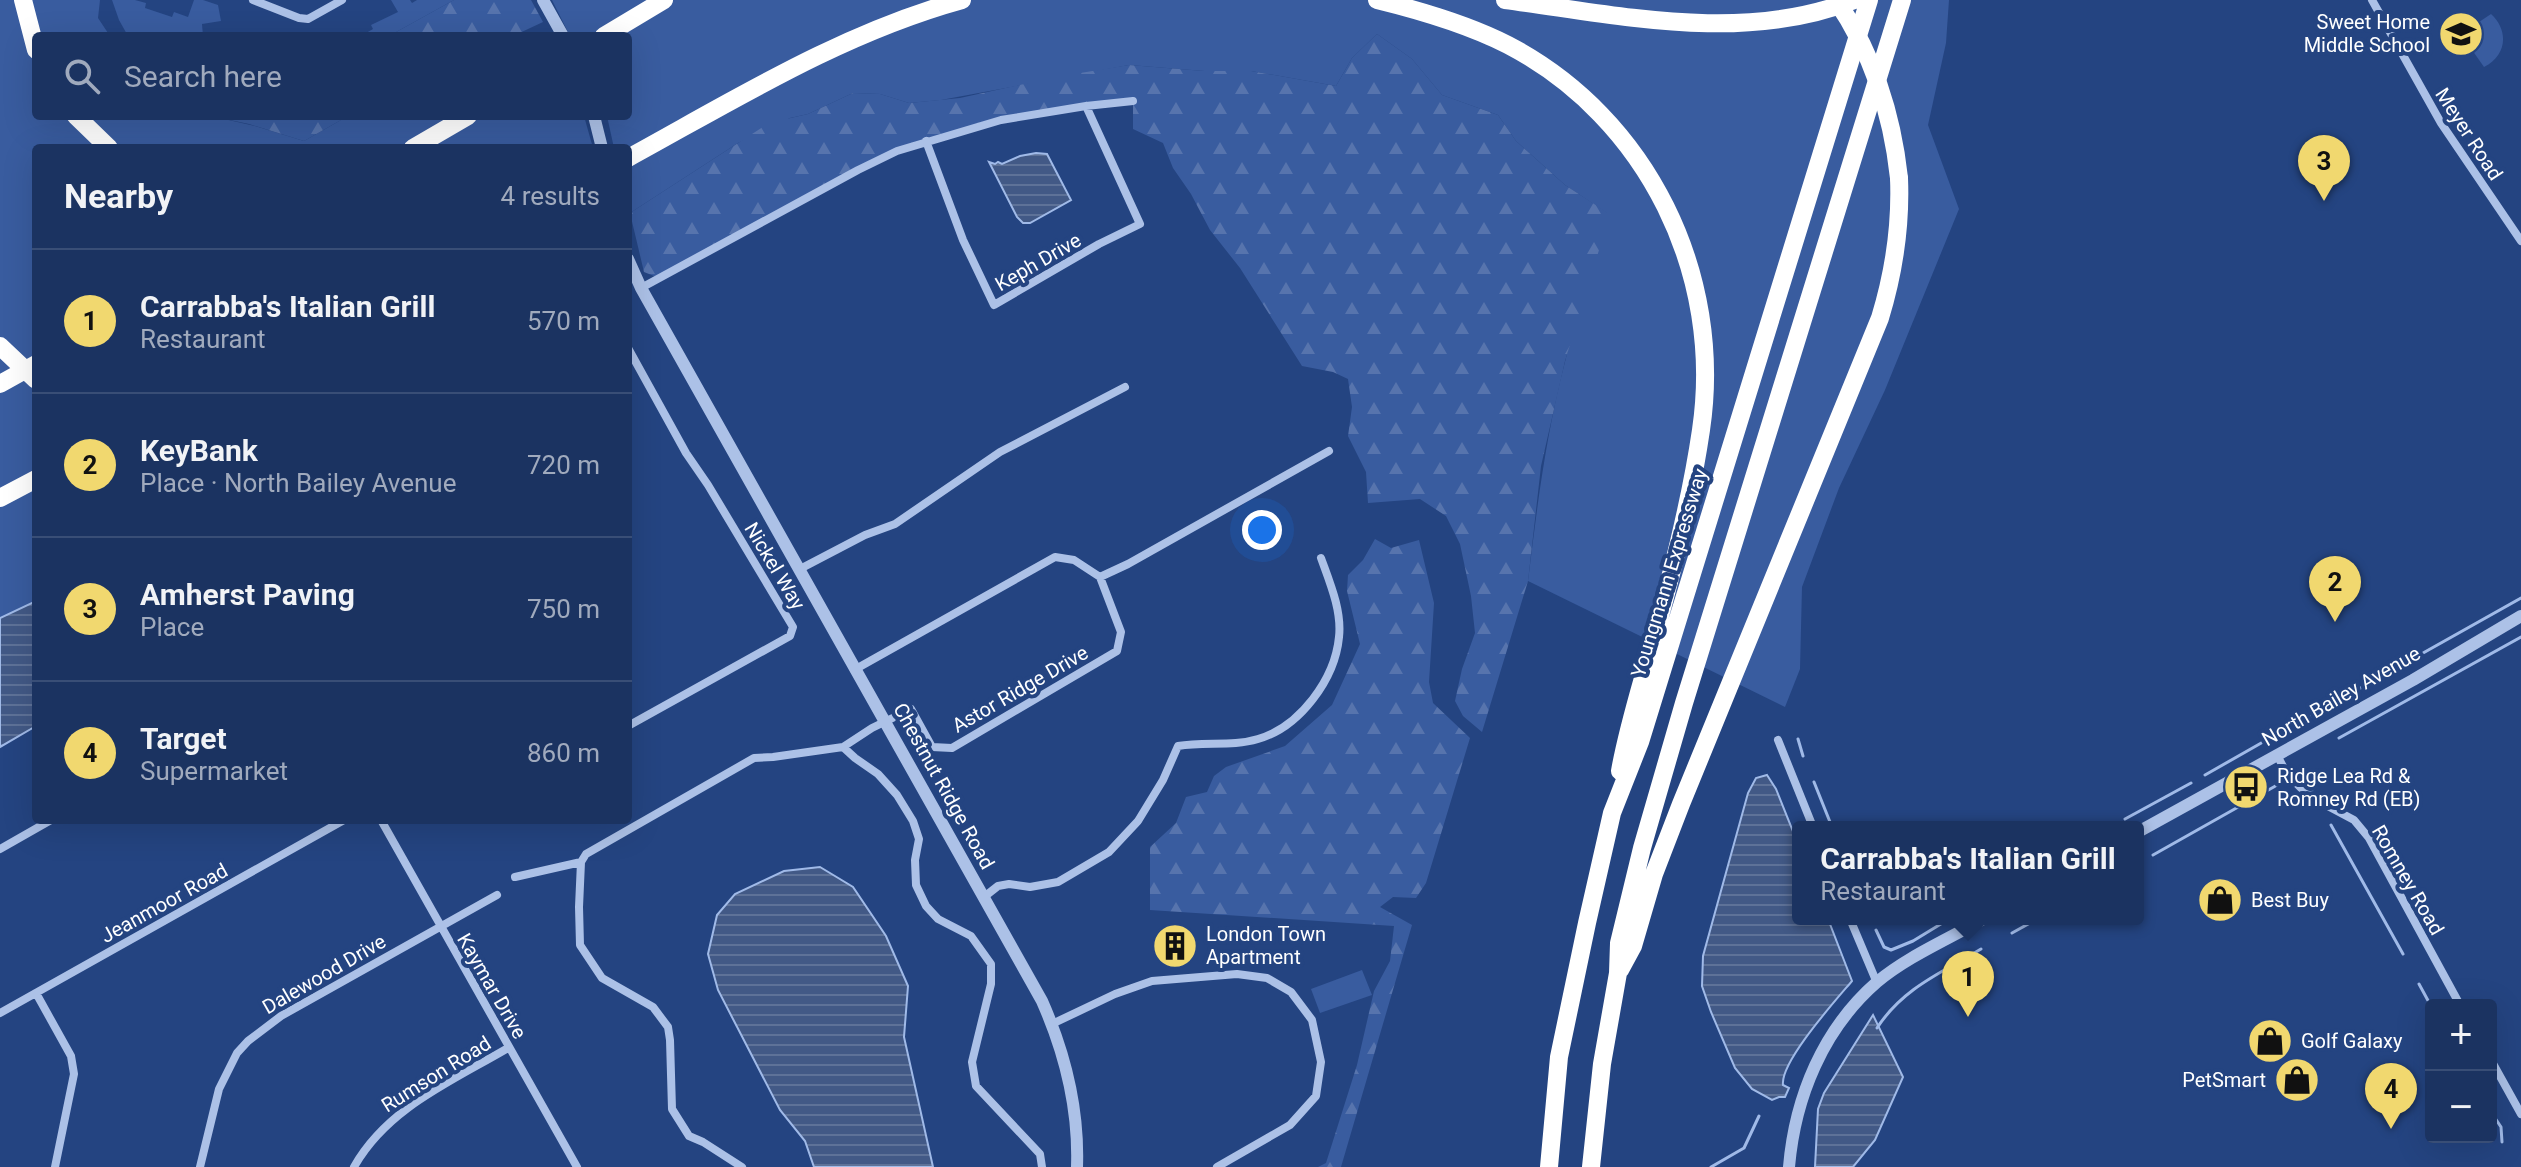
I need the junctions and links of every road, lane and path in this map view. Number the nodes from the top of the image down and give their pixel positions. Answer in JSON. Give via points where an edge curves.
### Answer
{"nodes":[{"id":1,"x":23,"y":0,"type":"edge"},
{"id":2,"x":253,"y":0,"type":"edge"},
{"id":3,"x":342,"y":0,"type":"edge"},
{"id":4,"x":543,"y":0,"type":"edge"},
{"id":5,"x":664,"y":0,"type":"edge"},
{"id":6,"x":962,"y":0,"type":"edge"},
{"id":7,"x":1377,"y":0,"type":"edge"},
{"id":8,"x":1505,"y":0,"type":"edge"},
{"id":9,"x":1836,"y":0,"type":"edge"},
{"id":10,"x":1854,"y":0,"type":"edge"},
{"id":11,"x":1869,"y":0,"type":"edge"},
{"id":12,"x":2372,"y":0,"type":"edge"},
{"id":13,"x":1899,"y":8,"type":"edge"},
{"id":14,"x":561,"y":32,"type":"edge"},
{"id":15,"x":611,"y":32,"type":"edge"},
{"id":16,"x":32,"y":35,"type":"edge"},
{"id":17,"x":1133,"y":101,"type":"dead end"},
{"id":18,"x":1086,"y":106,"type":"junction"},
{"id":19,"x":80,"y":120,"type":"edge"},
{"id":20,"x":461,"y":120,"type":"edge"},
{"id":21,"x":595,"y":120,"type":"edge"},
{"id":22,"x":926,"y":141,"type":"junction"},
{"id":23,"x":105,"y":144,"type":"edge"},
{"id":24,"x":420,"y":144,"type":"edge"},
{"id":25,"x":601,"y":144,"type":"edge"},
{"id":26,"x":635,"y":154,"type":"edge"},
{"id":27,"x":2521,"y":241,"type":"edge"},
{"id":28,"x":632,"y":268,"type":"edge"},
{"id":29,"x":641,"y":288,"type":"junction"},
{"id":30,"x":0,"y":346,"type":"edge"},
{"id":31,"x":632,"y":357,"type":"edge"},
{"id":32,"x":32,"y":366,"type":"edge"},
{"id":33,"x":32,"y":376,"type":"edge"},
{"id":34,"x":0,"y":384,"type":"edge"},
{"id":35,"x":1125,"y":387,"type":"dead end"},
{"id":36,"x":1329,"y":451,"type":"dead end"},
{"id":37,"x":32,"y":481,"type":"edge"},
{"id":38,"x":0,"y":498,"type":"edge"},
{"id":39,"x":1321,"y":558,"type":"dead end"},
{"id":40,"x":798,"y":570,"type":"junction"},
{"id":41,"x":1100,"y":577,"type":"junction"},
{"id":42,"x":2521,"y":616,"type":"edge"},
{"id":43,"x":854,"y":670,"type":"junction"},
{"id":44,"x":885,"y":722,"type":"junction"},
{"id":45,"x":632,"y":724,"type":"edge"},
{"id":46,"x":1778,"y":740,"type":"dead end"},
{"id":47,"x":843,"y":747,"type":"junction"},
{"id":48,"x":2277,"y":755,"type":"junction"},
{"id":49,"x":1612,"y":813,"type":"junction"},
{"id":50,"x":1811,"y":821,"type":"edge"},
{"id":51,"x":44,"y":824,"type":"edge"},
{"id":52,"x":337,"y":824,"type":"edge"},
{"id":53,"x":383,"y":824,"type":"edge"},
{"id":54,"x":2144,"y":829,"type":"edge"},
{"id":55,"x":0,"y":849,"type":"edge"},
{"id":56,"x":581,"y":862,"type":"junction"},
{"id":57,"x":515,"y":877,"type":"dead end"},
{"id":58,"x":497,"y":895,"type":"dead end"},
{"id":59,"x":984,"y":897,"type":"junction"},
{"id":60,"x":1853,"y":925,"type":"edge"},
{"id":61,"x":1972,"y":925,"type":"edge"},
{"id":62,"x":440,"y":926,"type":"junction"},
{"id":63,"x":1618,"y":973,"type":"junction"},
{"id":64,"x":1877,"y":983,"type":"junction"},
{"id":65,"x":36,"y":993,"type":"junction"},
{"id":66,"x":2457,"y":999,"type":"edge"},
{"id":67,"x":0,"y":1013,"type":"edge"},
{"id":68,"x":1052,"y":1024,"type":"junction"},
{"id":69,"x":508,"y":1048,"type":"junction"},
{"id":70,"x":2497,"y":1071,"type":"edge"},
{"id":71,"x":2521,"y":1114,"type":"edge"},
{"id":72,"x":55,"y":1167,"type":"edge"},
{"id":73,"x":200,"y":1167,"type":"edge"},
{"id":74,"x":354,"y":1167,"type":"edge"},
{"id":75,"x":577,"y":1167,"type":"edge"},
{"id":76,"x":742,"y":1167,"type":"edge"},
{"id":77,"x":1042,"y":1167,"type":"edge"},
{"id":78,"x":1077,"y":1167,"type":"edge"},
{"id":79,"x":1217,"y":1167,"type":"edge"},
{"id":80,"x":1549,"y":1167,"type":"edge"},
{"id":81,"x":1591,"y":1167,"type":"edge"},
{"id":82,"x":1789,"y":1167,"type":"edge"}],
"edges":[{"from":1,"to":16,"type":"highway"},
{"from":2,"to":3,"type":"street","via":[[308,19]]},
{"from":4,"to":14,"type":"street"},
{"from":5,"to":15,"type":"highway"},
{"from":6,"to":26,"type":"highway","via":[[841,44]]},
{"from":7,"to":49,"type":"highway","via":[[1486,35],[1572,87],[1611,124],[1644,167],[1671,215],[1690,266],[1705,346],[1702,428]]},
{"from":8,"to":10,"type":"highway","via":[[1724,24],[1781,20]]},
{"from":9,"to":63,"type":"highway","bridge":true,"via":[[1880,85],[1894,137],[1899,178],[1890,284],[1681,804],[1633,946]]},
{"from":11,"to":49,"type":"highway","name":"Youngmann Expressway","via":[[1640,742]]},
{"from":12,"to":27,"type":"street","name":"Meyer Road","via":[[2441,123]]},
{"from":13,"to":63,"type":"highway","via":[[1647,829],[1619,943]]},
{"from":17,"to":18,"type":"street"},
{"from":18,"to":22,"type":"street","via":[[1001,120]]},
{"from":18,"to":22,"type":"street","name":"Keph Drive","via":[[1140,224],[994,305]]},
{"from":19,"to":23,"type":"highway"},
{"from":20,"to":24,"type":"highway"},
{"from":21,"to":25,"type":"street"},
{"from":22,"to":29,"type":"street","via":[[858,170]]},
{"from":28,"to":29,"type":"street","name":"Chestnut Ridge Road"},
{"from":29,"to":40,"type":"street","name":"Chestnut Ridge Road"},
{"from":30,"to":33,"type":"highway","bridge":true},
{"from":31,"to":45,"type":"street","name":"Nickel Way","via":[[793,627],[790,636]]},
{"from":32,"to":34,"type":"highway"},
{"from":35,"to":40,"type":"street","via":[[1000,452],[895,524]]},
{"from":36,"to":41,"type":"street"},
{"from":37,"to":38,"type":"highway"},
{"from":39,"to":59,"type":"street","via":[[1340,634],[1334,664],[1293,721],[1260,739],[1178,746],[1138,821],[1109,852],[1058,882],[998,886]]},
{"from":40,"to":43,"type":"street","name":"Chestnut Ridge Road"},
{"from":41,"to":43,"type":"street","via":[[1074,560],[1055,557]]},
{"from":41,"to":44,"type":"street","name":"Astor Ridge Drive","via":[[1121,632],[1117,651],[952,748],[932,747],[911,709]]},
{"from":42,"to":48,"type":"street","name":"North Bailey Avenue"},
{"from":43,"to":44,"type":"street","name":"Chestnut Ridge Road"},
{"from":44,"to":47,"type":"street"},
{"from":44,"to":59,"type":"street","name":"Chestnut Ridge Road"},
{"from":46,"to":50,"type":"street"},
{"from":47,"to":56,"type":"street","via":[[754,758],[586,854]]},
{"from":47,"to":77,"type":"street","via":[[878,774],[913,821],[919,839],[916,885],[926,906],[938,919],[971,936],[991,964],[972,1062],[976,1086],[1040,1154]]},
{"from":48,"to":54,"type":"street","name":"North Bailey Avenue"},
{"from":48,"to":66,"type":"street","name":"Romney Road","via":[[2309,796],[2354,820],[2369,838]]},
{"from":49,"to":80,"type":"highway","name":"Youngmann Expressway","via":[[1559,1057]]},
{"from":51,"to":55,"type":"street"},
{"from":52,"to":65,"type":"street","name":"Jeanmoor Road"},
{"from":53,"to":62,"type":"street","name":"Kaymar Drive"},
{"from":56,"to":57,"type":"street"},
{"from":56,"to":76,"type":"street","via":[[580,945],[602,978],[653,1007],[668,1027],[672,1109],[689,1136]]},
{"from":58,"to":62,"type":"street","name":"Dalewood Drive"},
{"from":59,"to":68,"type":"street","name":"Chestnut Ridge Road"},
{"from":60,"to":64,"type":"street"},
{"from":61,"to":64,"type":"street"},
{"from":62,"to":69,"type":"street","name":"Kaymar Drive"},
{"from":62,"to":73,"type":"street","name":"Dalewood Drive","via":[[281,1016],[248,1041],[219,1089]]},
{"from":63,"to":81,"type":"highway"},
{"from":64,"to":82,"type":"street","via":[[1841,1022],[1813,1069],[1795,1120]]},
{"from":65,"to":67,"type":"street","name":"Jeanmoor Road"},
{"from":65,"to":72,"type":"street","via":[[71,1056],[74,1074]]},
{"from":68,"to":78,"type":"street","name":"Chestnut Ridge Road","via":[[1073,1102]]},
{"from":68,"to":79,"type":"street","via":[[1152,981],[1237,974],[1267,978],[1291,992],[1312,1020],[1321,1062],[1316,1096],[1290,1125]]},
{"from":69,"to":74,"type":"street","name":"Rumson Road","via":[[403,1111],[374,1136]]},
{"from":69,"to":75,"type":"street","name":"Kaymar Drive"},
{"from":70,"to":71,"type":"street"}]}
